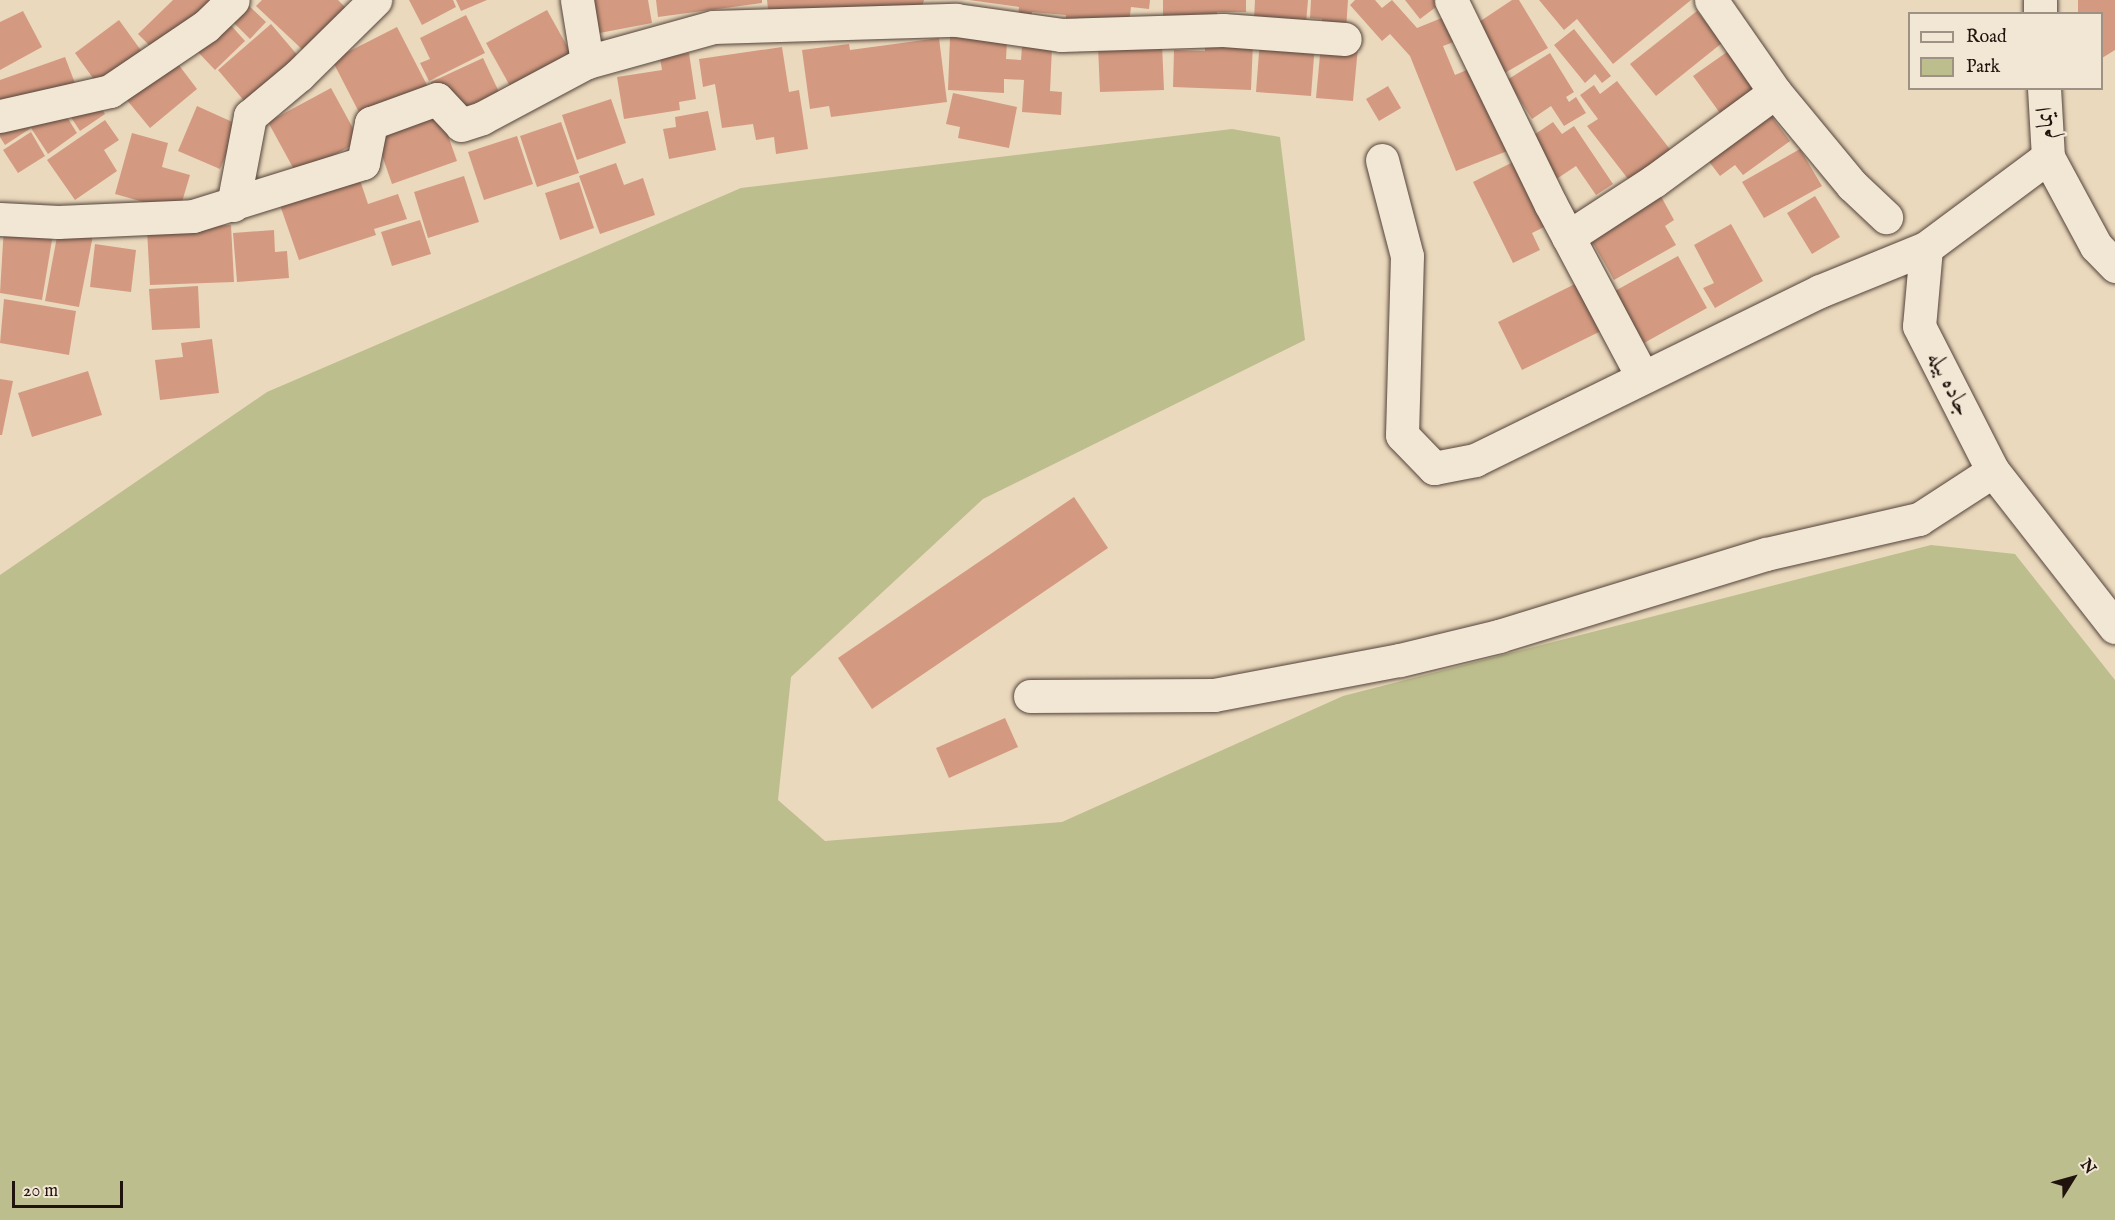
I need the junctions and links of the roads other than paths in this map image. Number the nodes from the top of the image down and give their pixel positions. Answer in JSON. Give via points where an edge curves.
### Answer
{"nodes":[{"id":1,"x":233,"y":0,"type":"edge"},
{"id":2,"x":375,"y":0,"type":"edge"},
{"id":3,"x":576,"y":0,"type":"edge"},
{"id":4,"x":1451,"y":0,"type":"edge"},
{"id":5,"x":1711,"y":0,"type":"edge"},
{"id":6,"x":1345,"y":39,"type":"dead end"},
{"id":7,"x":587,"y":62,"type":"junction"},
{"id":8,"x":2044,"y":90,"type":"edge"},
{"id":9,"x":1775,"y":93,"type":"junction"},
{"id":10,"x":0,"y":116,"type":"edge"},
{"id":11,"x":2048,"y":157,"type":"junction"},
{"id":12,"x":1382,"y":160,"type":"dead end"},
{"id":13,"x":233,"y":205,"type":"junction"},
{"id":14,"x":1886,"y":217,"type":"dead end"},
{"id":15,"x":0,"y":219,"type":"edge"},
{"id":16,"x":1568,"y":237,"type":"junction"},
{"id":17,"x":1926,"y":248,"type":"junction"},
{"id":18,"x":2115,"y":266,"type":"edge"},
{"id":19,"x":1642,"y":375,"type":"junction"},
{"id":20,"x":1993,"y":471,"type":"junction"},
{"id":21,"x":2115,"y":627,"type":"edge"},
{"id":22,"x":1030,"y":696,"type":"dead end"}],
"edges":[{"from":1,"to":10,"type":"street","via":[[206,26],[110,91]]},
{"from":2,"to":13,"type":"street","via":[[299,75],[250,116]]},
{"from":3,"to":7,"type":"street"},
{"from":4,"to":16,"type":"street"},
{"from":5,"to":9,"type":"street"},
{"from":6,"to":7,"type":"street","via":[[1223,30],[1061,35],[956,20],[713,27]]},
{"from":7,"to":13,"type":"street","via":[[482,118],[461,125],[437,99],[371,123],[363,163]]},
{"from":8,"to":11,"type":"street","name":"ایمام"},
{"from":9,"to":14,"type":"street","via":[[1851,185]]},
{"from":9,"to":16,"type":"street","via":[[1654,182]]},
{"from":11,"to":17,"type":"street"},
{"from":11,"to":18,"type":"street","via":[[2096,246]]},
{"from":12,"to":19,"type":"street","via":[[1407,256],[1402,435],[1434,468],[1474,460]]},
{"from":13,"to":15,"type":"street","via":[[194,216],[58,222]]},
{"from":16,"to":19,"type":"street"},
{"from":17,"to":19,"type":"street","via":[[1821,291]]},
{"from":17,"to":20,"type":"street","name":"جاده بیله","via":[[1919,326]]},
{"from":20,"to":21,"type":"street","name":"جاده بیله"},
{"from":20,"to":22,"type":"street","via":[[1919,519],[1766,554],[1499,636],[1400,660],[1214,695]]}]}
